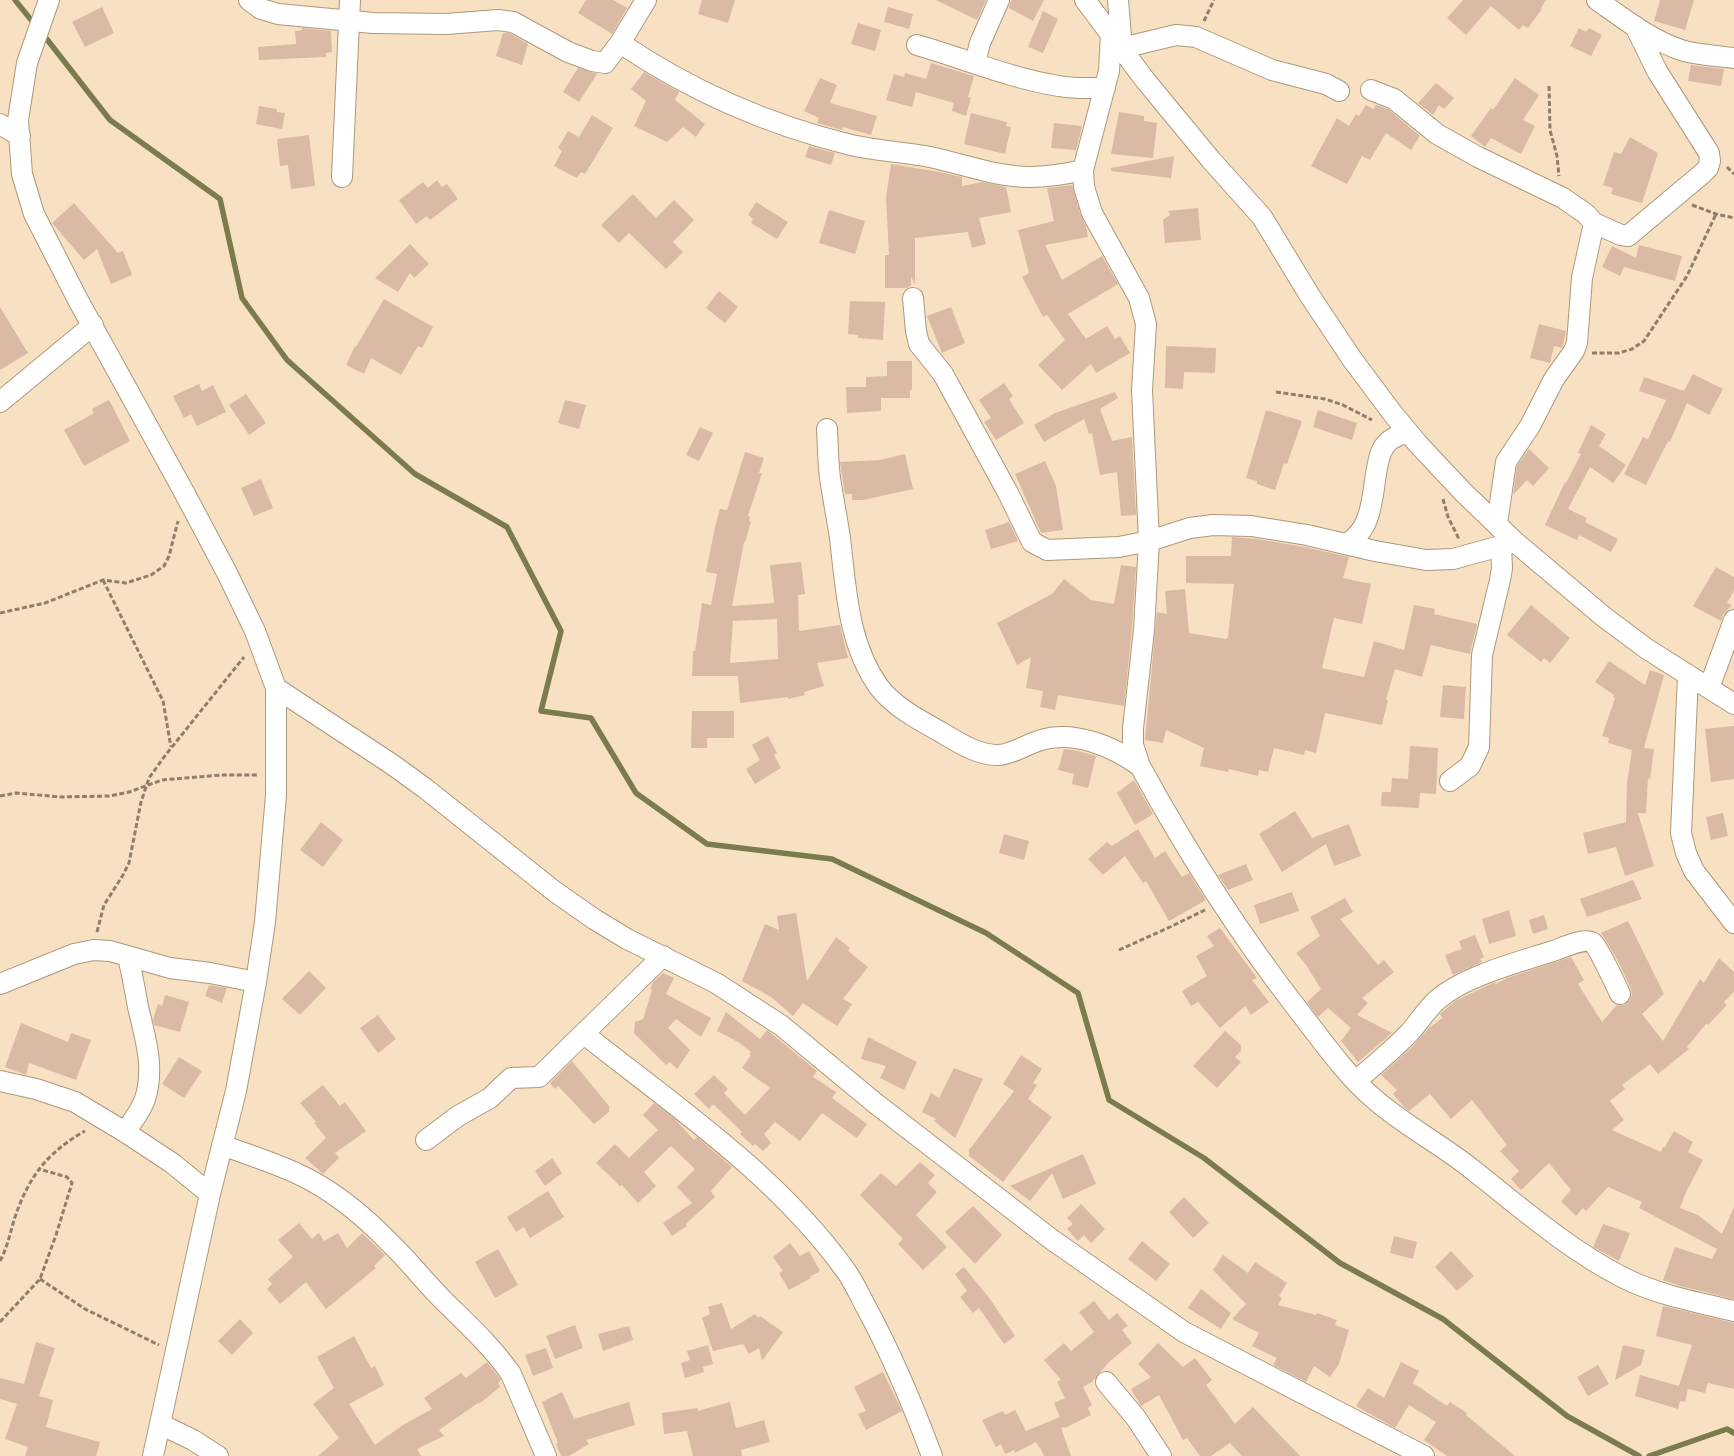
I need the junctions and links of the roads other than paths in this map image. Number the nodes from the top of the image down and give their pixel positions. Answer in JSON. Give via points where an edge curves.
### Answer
{"nodes":[{"id":1,"x":249,"y":0,"type":"edge"},
{"id":2,"x":350,"y":0,"type":"edge"},
{"id":3,"x":646,"y":0,"type":"edge"},
{"id":4,"x":999,"y":0,"type":"edge"},
{"id":5,"x":1085,"y":0,"type":"edge"},
{"id":6,"x":1118,"y":0,"type":"edge"},
{"id":7,"x":1597,"y":0,"type":"edge"},
{"id":8,"x":46,"y":8,"type":"edge"},
{"id":9,"x":349,"y":20,"type":"junction"},
{"id":10,"x":1635,"y":26,"type":"junction"},
{"id":11,"x":1116,"y":41,"type":"junction"},
{"id":12,"x":620,"y":43,"type":"junction"},
{"id":13,"x":917,"y":45,"type":"dead end"},
{"id":14,"x":1734,"y":58,"type":"edge"},
{"id":15,"x":975,"y":63,"type":"junction"},
{"id":16,"x":1105,"y":88,"type":"junction"},
{"id":17,"x":1371,"y":90,"type":"dead end"},
{"id":18,"x":1339,"y":91,"type":"dead end"},
{"id":19,"x":0,"y":124,"type":"edge"},
{"id":20,"x":20,"y":136,"type":"junction"},
{"id":21,"x":1083,"y":170,"type":"junction"},
{"id":22,"x":342,"y":176,"type":"dead end"},
{"id":23,"x":1594,"y":222,"type":"junction"},
{"id":24,"x":913,"y":298,"type":"dead end"},
{"id":25,"x":93,"y":325,"type":"junction"},
{"id":26,"x":0,"y":402,"type":"edge"},
{"id":27,"x":827,"y":429,"type":"dead end"},
{"id":28,"x":1403,"y":434,"type":"junction"},
{"id":29,"x":1497,"y":524,"type":"junction"},
{"id":30,"x":1149,"y":541,"type":"junction"},
{"id":31,"x":1346,"y":544,"type":"junction"},
{"id":32,"x":1508,"y":544,"type":"junction"},
{"id":33,"x":1734,"y":620,"type":"edge"},
{"id":34,"x":1688,"y":676,"type":"junction"},
{"id":35,"x":276,"y":688,"type":"junction"},
{"id":36,"x":1709,"y":688,"type":"junction"},
{"id":37,"x":1734,"y":704,"type":"edge"},
{"id":38,"x":1140,"y":766,"type":"junction"},
{"id":39,"x":1450,"y":781,"type":"dead end"},
{"id":40,"x":1734,"y":924,"type":"edge"},
{"id":41,"x":662,"y":956,"type":"junction"},
{"id":42,"x":128,"y":957,"type":"junction"},
{"id":43,"x":256,"y":982,"type":"junction"},
{"id":44,"x":0,"y":984,"type":"edge"},
{"id":45,"x":1620,"y":994,"type":"dead end"},
{"id":46,"x":584,"y":1034,"type":"junction"},
{"id":47,"x":0,"y":1081,"type":"edge"},
{"id":48,"x":1356,"y":1081,"type":"junction"},
{"id":49,"x":125,"y":1132,"type":"junction"},
{"id":50,"x":426,"y":1140,"type":"dead end"},
{"id":51,"x":222,"y":1145,"type":"junction"},
{"id":52,"x":210,"y":1194,"type":"junction"},
{"id":53,"x":1734,"y":1311,"type":"edge"},
{"id":54,"x":1106,"y":1382,"type":"dead end"},
{"id":55,"x":160,"y":1424,"type":"junction"},
{"id":56,"x":153,"y":1456,"type":"edge"},
{"id":57,"x":218,"y":1456,"type":"edge"},
{"id":58,"x":546,"y":1456,"type":"edge"},
{"id":59,"x":932,"y":1456,"type":"edge"},
{"id":60,"x":1161,"y":1456,"type":"edge"},
{"id":61,"x":1424,"y":1456,"type":"edge"}],
"edges":[{"from":1,"to":9,"type":"street","via":[[261,9],[278,14]]},
{"from":2,"to":9,"type":"street"},
{"from":3,"to":12,"type":"street"},
{"from":4,"to":15,"type":"street"},
{"from":5,"to":11,"type":"street"},
{"from":6,"to":11,"type":"street"},
{"from":7,"to":10,"type":"street"},
{"from":8,"to":20,"type":"street","via":[[27,63],[18,120]]},
{"from":9,"to":12,"type":"street","via":[[430,24],[513,22],[568,52],[605,63]]},
{"from":9,"to":22,"type":"street"},
{"from":10,"to":14,"type":"street","via":[[1684,51]]},
{"from":10,"to":23,"type":"street","via":[[1658,71],[1709,153],[1710,161],[1708,168],[1628,236]]},
{"from":11,"to":16,"type":"street"},
{"from":11,"to":18,"type":"street","via":[[1176,35],[1196,37],[1272,70],[1326,84]]},
{"from":11,"to":28,"type":"street","via":[[1211,160],[1262,217],[1310,296]]},
{"from":12,"to":21,"type":"street","via":[[657,68],[713,98],[833,140],[1016,176],[1048,176]]},
{"from":13,"to":15,"type":"street"},
{"from":15,"to":16,"type":"street","via":[[1058,86]]},
{"from":16,"to":21,"type":"street"},
{"from":17,"to":23,"type":"street","via":[[1394,99],[1437,134],[1563,198]]},
{"from":19,"to":20,"type":"street"},
{"from":20,"to":25,"type":"street","via":[[22,174],[34,214]]},
{"from":21,"to":30,"type":"street","via":[[1084,187],[1092,213],[1144,312],[1143,420]]},
{"from":23,"to":29,"type":"street","via":[[1582,278],[1574,351],[1506,462]]},
{"from":24,"to":30,"type":"street","via":[[920,344],[943,374],[1008,491],[1032,542],[1047,550],[1065,550],[1119,547]]},
{"from":25,"to":26,"type":"street"},
{"from":25,"to":35,"type":"street","via":[[227,573]]},
{"from":27,"to":38,"type":"street","via":[[830,478],[850,617],[866,668],[880,688],[896,704],[926,724],[979,752],[1001,755],[1042,739],[1062,736],[1109,748]]},
{"from":28,"to":29,"type":"street"},
{"from":28,"to":31,"type":"street","via":[[1388,441],[1382,449],[1365,525],[1355,539]]},
{"from":29,"to":32,"type":"street"},
{"from":30,"to":31,"type":"street","via":[[1190,528],[1212,525],[1251,526]]},
{"from":30,"to":38,"type":"street","via":[[1144,630],[1133,728],[1133,745]]},
{"from":31,"to":32,"type":"street","via":[[1426,560],[1453,559]]},
{"from":32,"to":34,"type":"street"},
{"from":32,"to":39,"type":"street","via":[[1482,654],[1479,747],[1470,766]]},
{"from":33,"to":36,"type":"street"},
{"from":34,"to":36,"type":"street"},
{"from":34,"to":40,"type":"street","via":[[1682,833],[1694,871]]},
{"from":35,"to":41,"type":"street","via":[[426,789],[594,920]]},
{"from":35,"to":43,"type":"street","via":[[276,795],[265,922]]},
{"from":36,"to":37,"type":"street"},
{"from":38,"to":48,"type":"street","via":[[1264,966]]},
{"from":41,"to":46,"type":"street"},
{"from":41,"to":61,"type":"street","via":[[716,983],[782,1026],[875,1103],[1051,1239],[1184,1332]]},
{"from":42,"to":43,"type":"street","via":[[170,968]]},
{"from":42,"to":44,"type":"street","via":[[94,950],[74,954]]},
{"from":42,"to":49,"type":"street","via":[[146,1035],[149,1077],[145,1099]]},
{"from":43,"to":51,"type":"street","via":[[238,1082]]},
{"from":45,"to":48,"type":"street","via":[[1599,952],[1589,941],[1498,968],[1438,1000],[1391,1051]]},
{"from":46,"to":50,"type":"street","via":[[539,1076],[512,1078],[490,1098],[458,1116]]},
{"from":46,"to":59,"type":"street","via":[[722,1142],[777,1190],[814,1229],[848,1273],[874,1322]]},
{"from":47,"to":49,"type":"street","via":[[75,1102]]},
{"from":48,"to":53,"type":"street","via":[[1390,1112],[1596,1262],[1644,1286]]},
{"from":49,"to":52,"type":"street","via":[[172,1163]]},
{"from":51,"to":52,"type":"street"},
{"from":51,"to":58,"type":"street","via":[[316,1184],[360,1214],[391,1243],[503,1362]]},
{"from":52,"to":55,"type":"street"},
{"from":54,"to":60,"type":"street","via":[[1136,1418]]},
{"from":55,"to":56,"type":"street"},
{"from":55,"to":57,"type":"street"}]}
